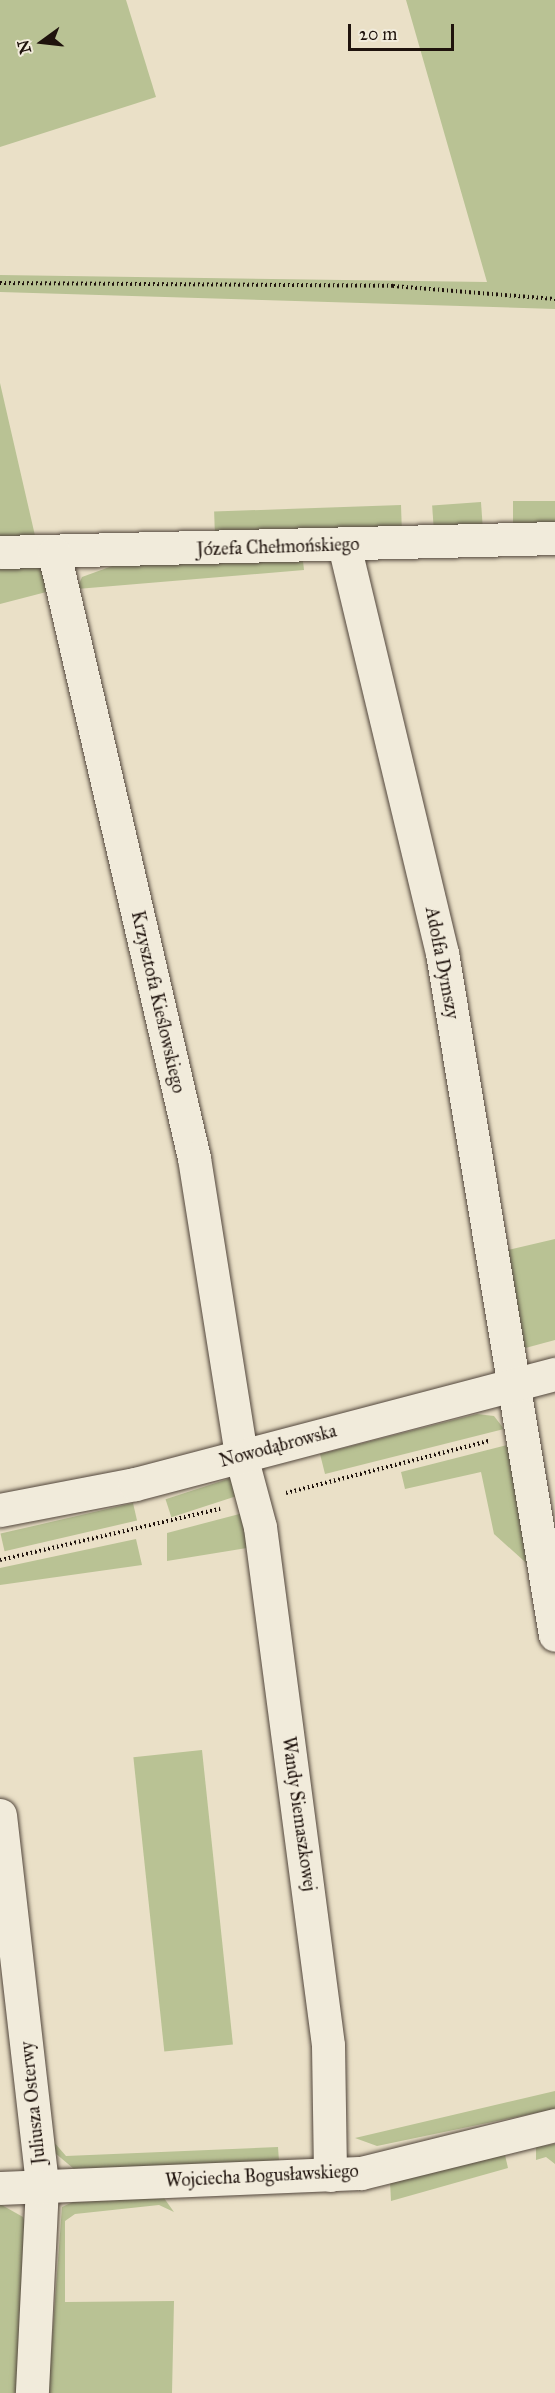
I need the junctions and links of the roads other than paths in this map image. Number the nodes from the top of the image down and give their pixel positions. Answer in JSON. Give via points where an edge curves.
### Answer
{"nodes":[{"id":1,"x":555,"y":538,"type":"edge"},
{"id":2,"x":344,"y":545,"type":"junction"},
{"id":3,"x":0,"y":552,"type":"edge"},
{"id":4,"x":54,"y":553,"type":"junction"},
{"id":5,"x":555,"y":1374,"type":"edge"},
{"id":6,"x":513,"y":1386,"type":"junction"},
{"id":7,"x":241,"y":1456,"type":"junction"},
{"id":8,"x":0,"y":1510,"type":"edge"},
{"id":9,"x":555,"y":1635,"type":"edge"},
{"id":10,"x":0,"y":1815,"type":"edge"},
{"id":11,"x":555,"y":2125,"type":"edge"},
{"id":12,"x":330,"y":2175,"type":"junction"},
{"id":13,"x":42,"y":2186,"type":"junction"},
{"id":14,"x":0,"y":2188,"type":"edge"},
{"id":15,"x":32,"y":2393,"type":"edge"}],
"edges":[{"from":1,"to":2,"type":"street","name":"Józefa Chełmońskiego"},
{"from":2,"to":4,"type":"street","name":"Józefa Chełmońskiego"},
{"from":2,"to":6,"type":"street","name":"Adolfa Dymszy","via":[[442,953]]},
{"from":3,"to":4,"type":"street","name":"Józefa Chełmońskiego"},
{"from":4,"to":7,"type":"street","name":"Krzysztofa Kieślowskiego","via":[[195,1158]]},
{"from":5,"to":6,"type":"street","name":"Nowodąbrowska"},
{"from":6,"to":7,"type":"street","name":"Nowodąbrowska"},
{"from":6,"to":9,"type":"street","name":"Adolfa Dymszy"},
{"from":7,"to":8,"type":"street","name":"Nowodąbrowska","via":[[135,1484]]},
{"from":7,"to":12,"type":"street","name":"Wandy Siemaszkowej","via":[[260,1527],[303,1836],[328,2045]]},
{"from":10,"to":13,"type":"street","name":"Juliusza Osterwy"},
{"from":11,"to":12,"type":"street","name":"Wojciecha Bogusławskiego","via":[[361,2173]]},
{"from":12,"to":13,"type":"street","name":"Wojciecha Bogusławskiego"},
{"from":13,"to":14,"type":"street","name":"Wojciecha Bogusławskiego"},
{"from":13,"to":15,"type":"street","name":"Juliusza Osterwy"}]}
